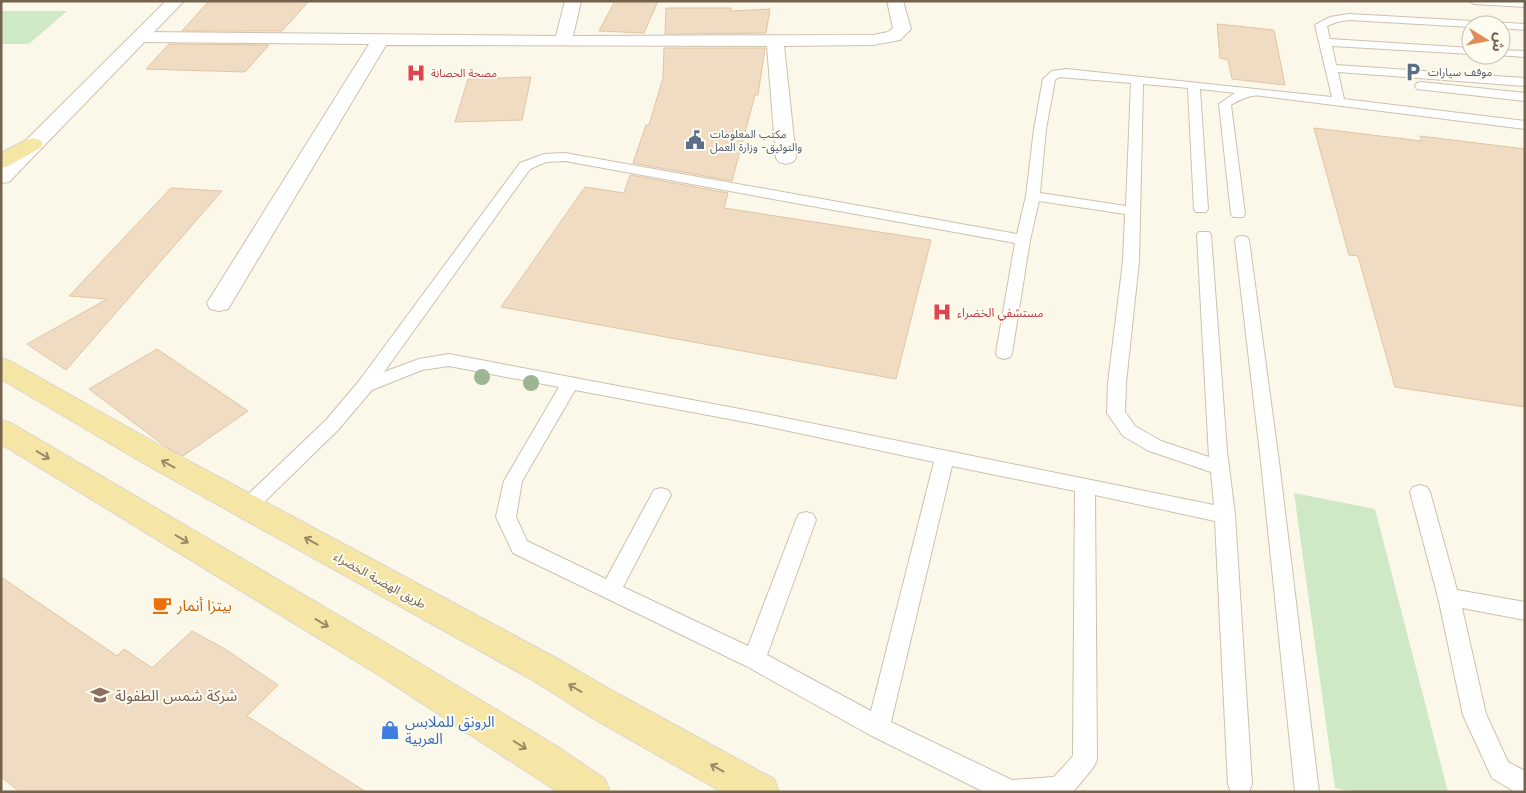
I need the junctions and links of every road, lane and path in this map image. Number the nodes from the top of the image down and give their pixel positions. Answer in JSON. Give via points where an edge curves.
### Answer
{"nodes":[{"id":1,"x":176,"y":1,"type":"edge"},
{"id":2,"x":573,"y":1,"type":"edge"},
{"id":3,"x":894,"y":1,"type":"edge"},
{"id":4,"x":1474,"y":1,"type":"edge"},
{"id":5,"x":1525,"y":4,"type":"edge"},
{"id":6,"x":1461,"y":21,"type":"edge"},
{"id":7,"x":1511,"y":26,"type":"edge"},
{"id":8,"x":1525,"y":27,"type":"edge"},
{"id":9,"x":141,"y":37,"type":"junction"},
{"id":10,"x":381,"y":39,"type":"junction"},
{"id":11,"x":775,"y":40,"type":"junction"},
{"id":12,"x":563,"y":41,"type":"junction"},
{"id":13,"x":1325,"y":42,"type":"junction"},
{"id":14,"x":1461,"y":50,"type":"edge"},
{"id":15,"x":1511,"y":53,"type":"edge"},
{"id":16,"x":1525,"y":54,"type":"edge"},
{"id":17,"x":1333,"y":72,"type":"junction"},
{"id":18,"x":1138,"y":80,"type":"junction"},
{"id":19,"x":1525,"y":82,"type":"edge"},
{"id":20,"x":1194,"y":85,"type":"junction"},
{"id":21,"x":1262,"y":92,"type":"junction"},
{"id":22,"x":1525,"y":96,"type":"edge"},
{"id":23,"x":1339,"y":102,"type":"junction"},
{"id":24,"x":1525,"y":125,"type":"edge"},
{"id":25,"x":33,"y":144,"type":"junction"},
{"id":26,"x":786,"y":158,"type":"dead end"},
{"id":27,"x":1,"y":162,"type":"edge"},
{"id":28,"x":1,"y":177,"type":"edge"},
{"id":29,"x":1033,"y":196,"type":"junction"},
{"id":30,"x":1201,"y":209,"type":"dead end"},
{"id":31,"x":1133,"y":211,"type":"junction"},
{"id":32,"x":1238,"y":214,"type":"dead end"},
{"id":33,"x":1204,"y":235,"type":"dead end"},
{"id":34,"x":1023,"y":240,"type":"junction"},
{"id":35,"x":1242,"y":240,"type":"dead end"},
{"id":36,"x":219,"y":303,"type":"dead end"},
{"id":37,"x":1004,"y":353,"type":"dead end"},
{"id":38,"x":1,"y":366,"type":"edge"},
{"id":39,"x":571,"y":382,"type":"junction"},
{"id":40,"x":364,"y":386,"type":"junction"},
{"id":41,"x":1,"y":430,"type":"edge"},
{"id":42,"x":945,"y":457,"type":"junction"},
{"id":43,"x":1220,"y":468,"type":"junction"},
{"id":44,"x":1085,"y":486,"type":"junction"},
{"id":45,"x":1420,"y":492,"type":"dead end"},
{"id":46,"x":661,"y":495,"type":"dead end"},
{"id":47,"x":247,"y":507,"type":"junction"},
{"id":48,"x":1225,"y":515,"type":"junction"},
{"id":49,"x":806,"y":520,"type":"dead end"},
{"id":50,"x":611,"y":590,"type":"junction"},
{"id":51,"x":1450,"y":597,"type":"junction"},
{"id":52,"x":1525,"y":611,"type":"edge"},
{"id":53,"x":754,"y":659,"type":"junction"},
{"id":54,"x":878,"y":727,"type":"junction"},
{"id":55,"x":1240,"y":784,"type":"dead end"},
{"id":56,"x":1525,"y":784,"type":"edge"},
{"id":57,"x":591,"y":792,"type":"edge"},
{"id":58,"x":760,"y":792,"type":"edge"},
{"id":59,"x":1011,"y":792,"type":"edge"},
{"id":60,"x":1306,"y":792,"type":"edge"}],
"edges":[{"from":1,"to":9,"type":"street"},
{"from":2,"to":12,"type":"street"},
{"from":3,"to":11,"type":"street","via":[[902,29],[894,36],[873,40]]},
{"from":4,"to":5,"type":"lane"},
{"from":6,"to":13,"type":"lane","via":[[1373,13],[1334,19],[1321,25]]},
{"from":7,"to":8,"type":"lane"},
{"from":9,"to":10,"type":"street"},
{"from":9,"to":25,"type":"street"},
{"from":10,"to":12,"type":"street"},
{"from":10,"to":36,"type":"street"},
{"from":11,"to":12,"type":"street"},
{"from":11,"to":26,"type":"street"},
{"from":13,"to":14,"type":"lane"},
{"from":13,"to":17,"type":"lane"},
{"from":15,"to":16,"type":"lane"},
{"from":17,"to":19,"type":"lane"},
{"from":17,"to":22,"type":"lane"},
{"from":17,"to":23,"type":"lane"},
{"from":18,"to":20,"type":"lane"},
{"from":18,"to":29,"type":"lane","via":[[1066,73],[1049,79]]},
{"from":18,"to":31,"type":"lane"},
{"from":20,"to":21,"type":"lane"},
{"from":20,"to":30,"type":"lane"},
{"from":21,"to":23,"type":"lane"},
{"from":21,"to":32,"type":"lane","via":[[1237,96],[1225,104]]},
{"from":23,"to":24,"type":"lane"},
{"from":25,"to":27,"type":"main road"},
{"from":25,"to":28,"type":"street"},
{"from":29,"to":31,"type":"lane"},
{"from":29,"to":34,"type":"lane"},
{"from":31,"to":43,"type":"lane","via":[[1116,413],[1128,431],[1155,446]]},
{"from":33,"to":43,"type":"lane"},
{"from":34,"to":37,"type":"lane"},
{"from":34,"to":40,"type":"lane","via":[[565,157],[544,158],[525,166]]},
{"from":35,"to":60,"type":"lane"},
{"from":47,"to":38,"type":"main road","name":"طريق الهضبة الخضراء","one_way":true},
{"from":39,"to":40,"type":"lane","via":[[449,360],[419,365]]},
{"from":39,"to":42,"type":"lane"},
{"from":39,"to":50,"type":"lane","via":[[513,481],[506,517],[520,547]]},
{"from":40,"to":47,"type":"lane","via":[[332,425]]},
{"from":41,"to":57,"type":"main road","one_way":true,"via":[[389,663]]},
{"from":42,"to":44,"type":"lane"},
{"from":42,"to":54,"type":"lane"},
{"from":43,"to":48,"type":"lane"},
{"from":44,"to":48,"type":"lane"},
{"from":44,"to":59,"type":"lane","via":[[1085,760],[1060,788]]},
{"from":45,"to":51,"type":"lane"},
{"from":46,"to":50,"type":"lane"},
{"from":58,"to":47,"type":"main road","name":"طريق الهضبة الخضراء","one_way":true,"via":[[546,670]]},
{"from":48,"to":55,"type":"lane"},
{"from":49,"to":53,"type":"lane"},
{"from":50,"to":53,"type":"lane"},
{"from":51,"to":52,"type":"lane"},
{"from":51,"to":56,"type":"lane","via":[[1475,715],[1500,770]]},
{"from":53,"to":54,"type":"lane"},
{"from":54,"to":59,"type":"lane"}]}
